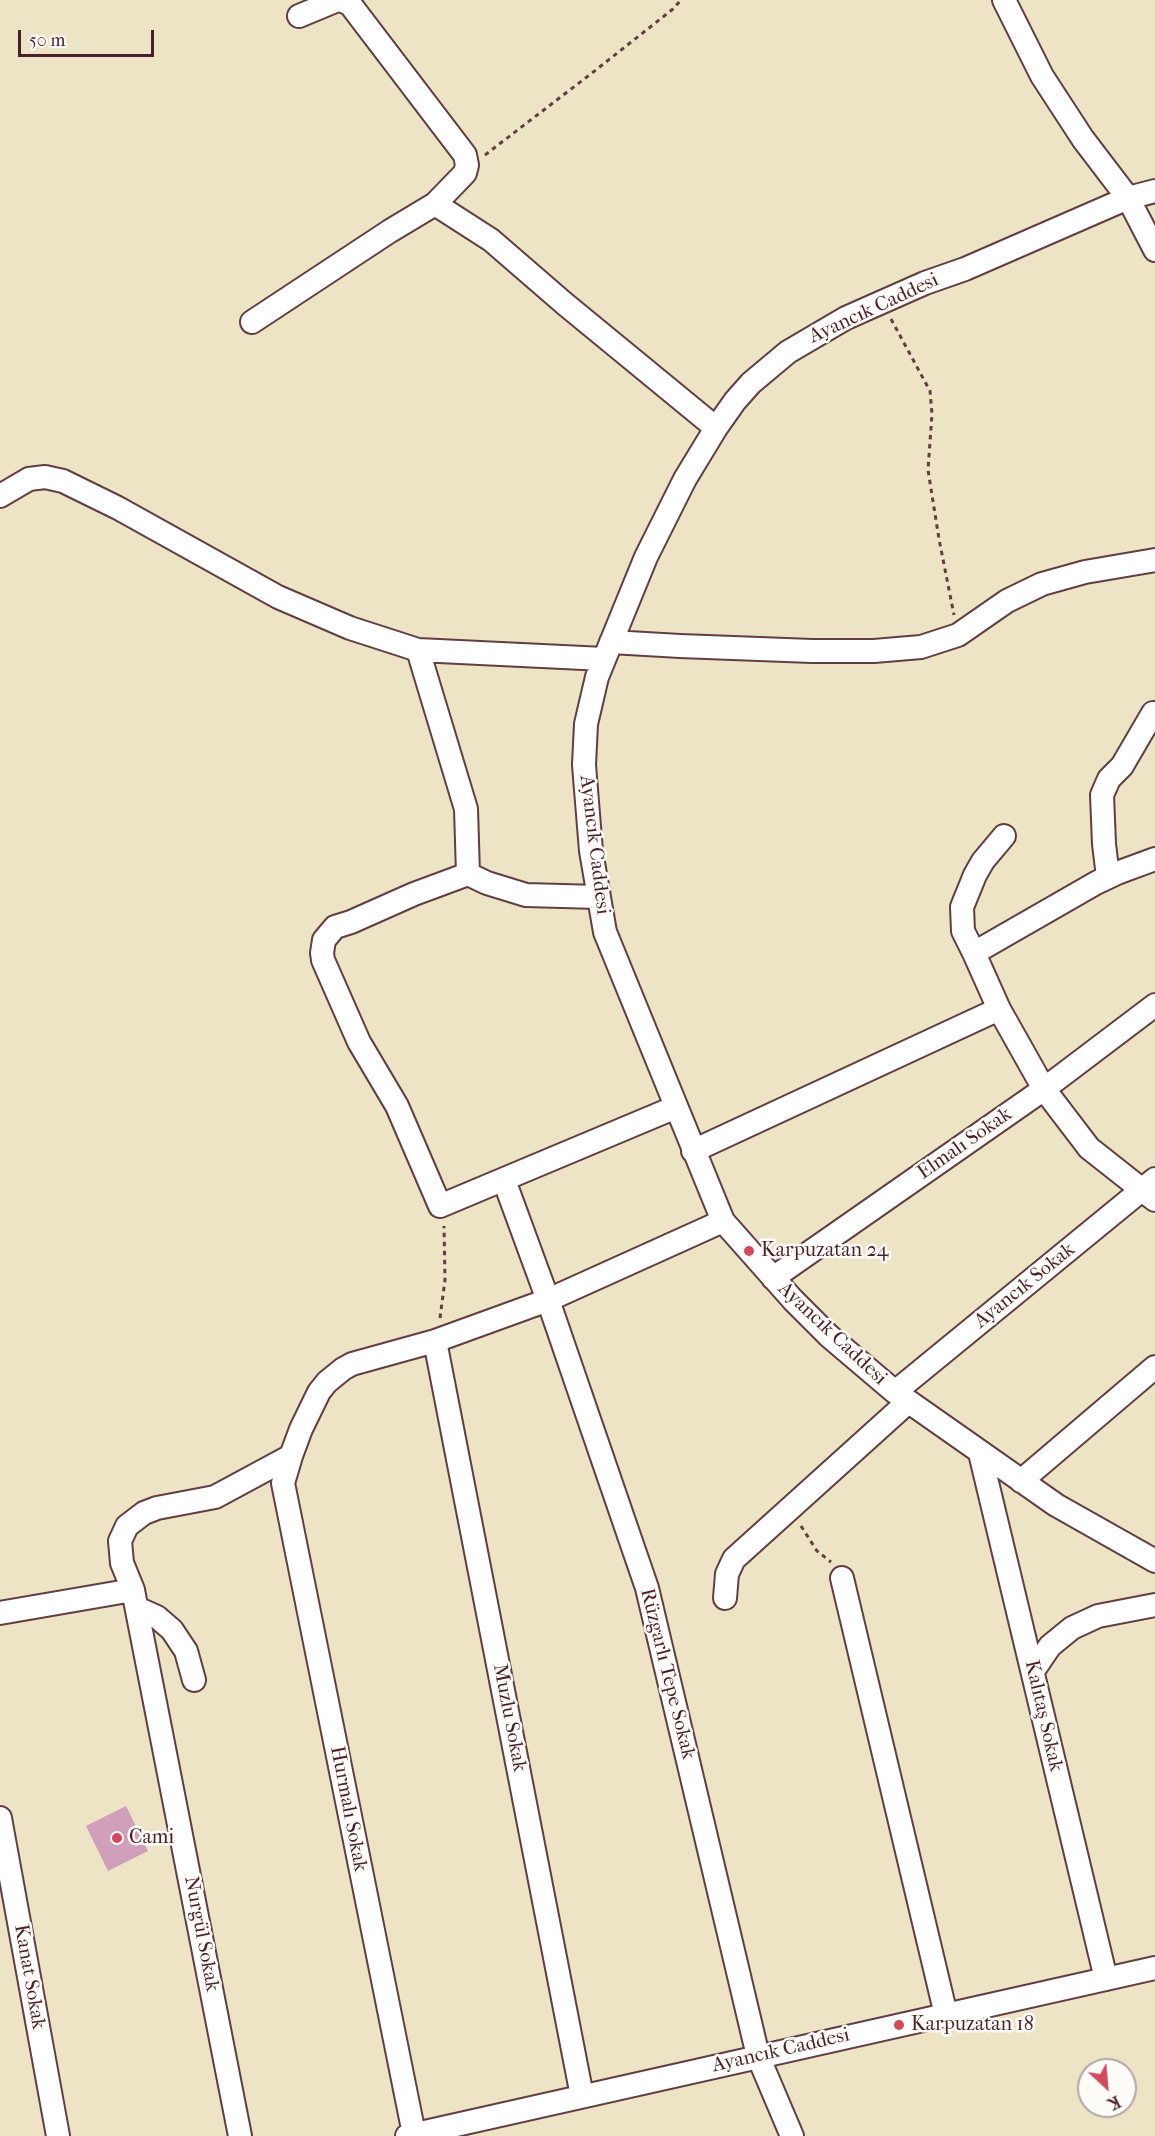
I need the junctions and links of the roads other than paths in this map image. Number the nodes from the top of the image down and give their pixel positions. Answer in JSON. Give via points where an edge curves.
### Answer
{"nodes":[{"id":1,"x":1004,"y":0,"type":"edge"},
{"id":2,"x":299,"y":16,"type":"dead end"},
{"id":3,"x":1155,"y":191,"type":"edge"},
{"id":4,"x":1128,"y":198,"type":"junction"},
{"id":5,"x":435,"y":204,"type":"junction"},
{"id":6,"x":1155,"y":250,"type":"edge"},
{"id":7,"x":252,"y":322,"type":"dead end"},
{"id":8,"x":716,"y":428,"type":"junction"},
{"id":9,"x":0,"y":496,"type":"edge"},
{"id":10,"x":1155,"y":560,"type":"edge"},
{"id":11,"x":418,"y":650,"type":"junction"},
{"id":12,"x":607,"y":650,"type":"junction"},
{"id":13,"x":1153,"y":712,"type":"dead end"},
{"id":14,"x":1004,"y":836,"type":"dead end"},
{"id":15,"x":1155,"y":859,"type":"edge"},
{"id":16,"x":468,"y":874,"type":"junction"},
{"id":17,"x":1108,"y":877,"type":"junction"},
{"id":18,"x":598,"y":897,"type":"junction"},
{"id":19,"x":974,"y":953,"type":"junction"},
{"id":20,"x":1155,"y":1005,"type":"edge"},
{"id":21,"x":999,"y":1009,"type":"junction"},
{"id":22,"x":1044,"y":1089,"type":"junction"},
{"id":23,"x":676,"y":1107,"type":"junction"},
{"id":24,"x":693,"y":1151,"type":"junction"},
{"id":25,"x":504,"y":1180,"type":"junction"},
{"id":26,"x":1150,"y":1190,"type":"edge"},
{"id":27,"x":723,"y":1221,"type":"junction"},
{"id":28,"x":773,"y":1278,"type":"junction"},
{"id":29,"x":548,"y":1300,"type":"junction"},
{"id":30,"x":435,"y":1341,"type":"junction"},
{"id":31,"x":1155,"y":1367,"type":"edge"},
{"id":32,"x":902,"y":1397,"type":"junction"},
{"id":33,"x":980,"y":1453,"type":"junction"},
{"id":34,"x":291,"y":1456,"type":"junction"},
{"id":35,"x":1021,"y":1481,"type":"junction"},
{"id":36,"x":1155,"y":1561,"type":"edge"},
{"id":37,"x":842,"y":1578,"type":"road end"},
{"id":38,"x":725,"y":1598,"type":"dead end"},
{"id":39,"x":135,"y":1599,"type":"junction"},
{"id":40,"x":1155,"y":1605,"type":"edge"},
{"id":41,"x":0,"y":1613,"type":"edge"},
{"id":42,"x":1033,"y":1671,"type":"junction"},
{"id":43,"x":194,"y":1680,"type":"dead end"},
{"id":44,"x":0,"y":1818,"type":"edge"},
{"id":45,"x":1155,"y":1968,"type":"edge"},
{"id":46,"x":1106,"y":1979,"type":"junction"},
{"id":47,"x":946,"y":2015,"type":"junction"},
{"id":48,"x":758,"y":2056,"type":"junction"},
{"id":49,"x":582,"y":2096,"type":"junction"},
{"id":50,"x":410,"y":2135,"type":"edge"},
{"id":51,"x":58,"y":2136,"type":"edge"},
{"id":52,"x":240,"y":2136,"type":"edge"},
{"id":53,"x":792,"y":2136,"type":"edge"}],
"edges":[{"from":1,"to":4,"type":"street","via":[[1062,108]]},
{"from":2,"to":5,"type":"street","via":[[335,1],[350,4],[465,155],[467,169]]},
{"from":3,"to":4,"type":"street","name":"Ayancık Caddesi"},
{"from":4,"to":6,"type":"street"},
{"from":4,"to":8,"type":"street","name":"Ayancık Caddesi","via":[[846,318],[788,352],[751,383]]},
{"from":5,"to":7,"type":"street"},
{"from":5,"to":8,"type":"street","via":[[491,240]]},
{"from":8,"to":12,"type":"street","name":"Ayancık Caddesi","via":[[663,520]]},
{"from":9,"to":11,"type":"street","via":[[29,479],[63,481],[278,597],[350,628]]},
{"from":10,"to":12,"type":"street","via":[[1042,584],[1007,601],[958,635],[921,647],[874,651]]},
{"from":11,"to":12,"type":"street"},
{"from":11,"to":16,"type":"street","via":[[466,809]]},
{"from":12,"to":18,"type":"street","name":"Ayancık Caddesi","via":[[591,700],[584,748],[587,817]]},
{"from":13,"to":17,"type":"street","via":[[1102,795]]},
{"from":14,"to":19,"type":"street","via":[[983,861],[962,907],[963,931]]},
{"from":15,"to":17,"type":"street"},
{"from":16,"to":18,"type":"street","via":[[487,884],[526,894]]},
{"from":16,"to":25,"type":"street","via":[[335,927],[322,946],[323,960],[359,1042],[397,1106],[440,1206]]},
{"from":17,"to":19,"type":"street"},
{"from":18,"to":23,"type":"street","name":"Ayancık Caddesi","via":[[605,932]]},
{"from":19,"to":21,"type":"street"},
{"from":20,"to":22,"type":"street","name":"Elmalı Sokak"},
{"from":21,"to":22,"type":"street"},
{"from":21,"to":24,"type":"street"},
{"from":22,"to":26,"type":"street","via":[[1089,1148]]},
{"from":22,"to":28,"type":"street","name":"Elmalı Sokak"},
{"from":23,"to":24,"type":"street","name":"Ayancık Caddesi"},
{"from":23,"to":25,"type":"street"},
{"from":24,"to":27,"type":"street","name":"Ayancık Caddesi"},
{"from":25,"to":29,"type":"street","name":"Rüzgarlı Tepe Sokak"},
{"from":26,"to":32,"type":"street","name":"Ayancık Sokak"},
{"from":27,"to":28,"type":"street","name":"Ayancık Caddesi"},
{"from":27,"to":29,"type":"street"},
{"from":28,"to":32,"type":"street","name":"Ayancık Caddesi","via":[[829,1336]]},
{"from":29,"to":30,"type":"street"},
{"from":29,"to":48,"type":"street","name":"Rüzgarlı Tepe Sokak","via":[[647,1588]]},
{"from":30,"to":34,"type":"street","via":[[352,1364],[334,1375],[319,1392]]},
{"from":30,"to":49,"type":"street","name":"Muzlu Sokak"},
{"from":31,"to":35,"type":"street"},
{"from":32,"to":33,"type":"street","name":"Ayancık Caddesi"},
{"from":32,"to":38,"type":"street","name":"Ayancık Sokak","via":[[734,1559],[727,1574]]},
{"from":33,"to":35,"type":"street","name":"Ayancık Caddesi"},
{"from":33,"to":42,"type":"street","name":"Kalıtaş Sokak"},
{"from":34,"to":39,"type":"street","name":"Nurgül Sokak","via":[[225,1492],[200,1501],[157,1508],[130,1523],[120,1541],[122,1563]]},
{"from":34,"to":50,"type":"street","name":"Hurmalı Sokak","via":[[283,1483]]},
{"from":35,"to":36,"type":"street","name":"Ayancık Caddesi"},
{"from":37,"to":47,"type":"street"},
{"from":39,"to":41,"type":"street"},
{"from":39,"to":43,"type":"street","via":[[172,1630],[186,1651]]},
{"from":39,"to":52,"type":"street","name":"Nurgül Sokak"},
{"from":40,"to":42,"type":"street","via":[[1098,1616],[1072,1628],[1050,1646]]},
{"from":42,"to":46,"type":"street","name":"Kalıtaş Sokak"},
{"from":44,"to":51,"type":"street","name":"Kanat Sokak"},
{"from":45,"to":46,"type":"street","name":"Ayancık Caddesi"},
{"from":46,"to":47,"type":"street","name":"Ayancık Caddesi"},
{"from":47,"to":48,"type":"street","name":"Ayancık Caddesi"},
{"from":48,"to":49,"type":"street","name":"Ayancık Caddesi"},
{"from":48,"to":53,"type":"street","name":"Rüzgarlı Tepe Sokak"},
{"from":49,"to":50,"type":"street","name":"Ayancık Caddesi"}]}
